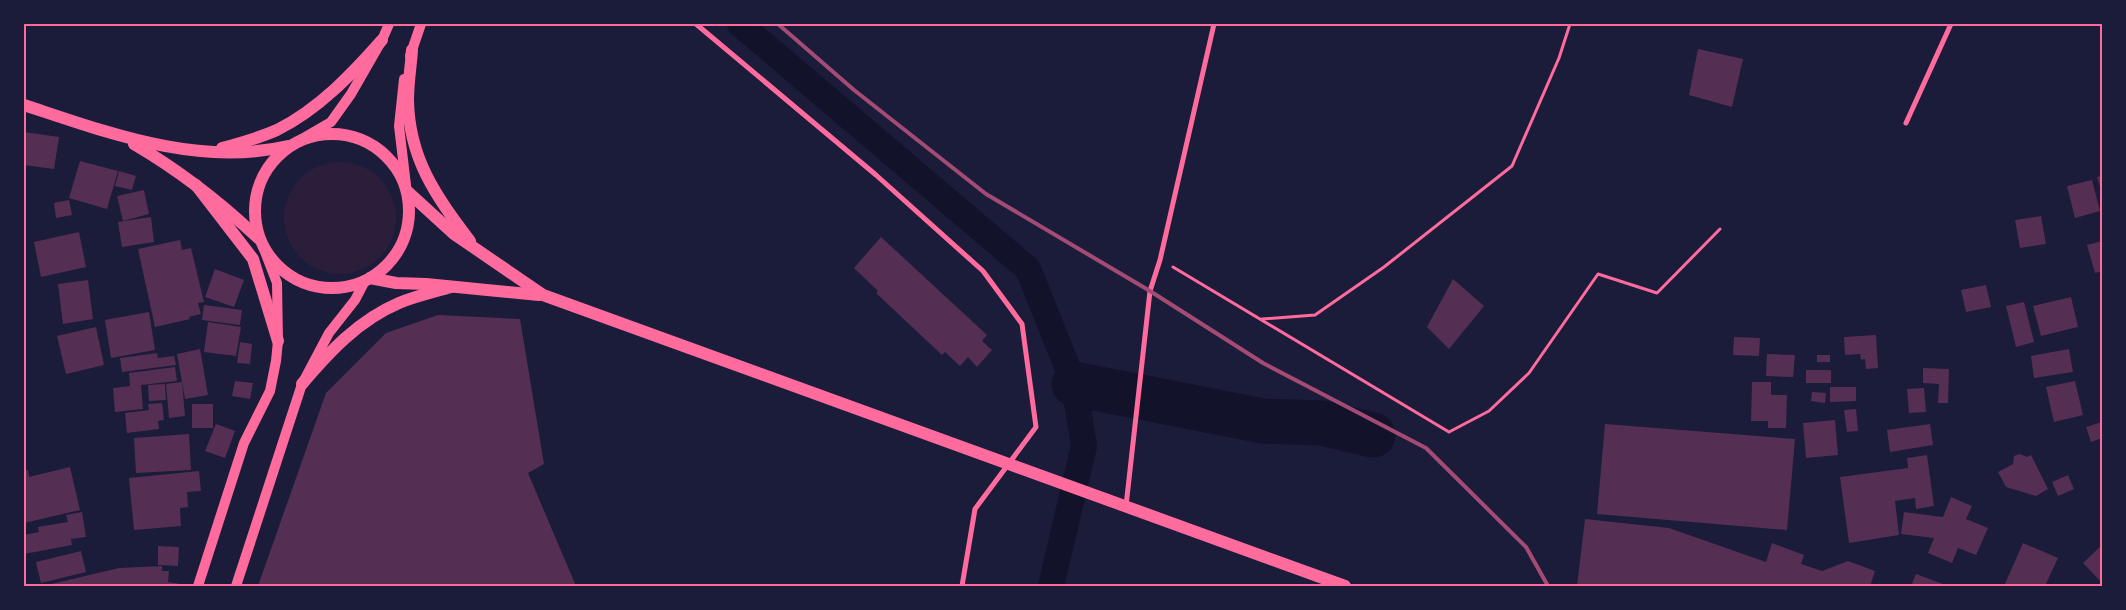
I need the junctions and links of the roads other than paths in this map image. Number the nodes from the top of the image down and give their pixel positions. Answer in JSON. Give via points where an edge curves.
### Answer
{"nodes":[{"id":1,"x":389,"y":24,"type":"edge"},
{"id":2,"x":421,"y":24,"type":"edge"},
{"id":3,"x":696,"y":24,"type":"edge"},
{"id":4,"x":1214,"y":24,"type":"edge"},
{"id":5,"x":1951,"y":24,"type":"edge"},
{"id":6,"x":382,"y":40,"type":"junction"},
{"id":7,"x":412,"y":50,"type":"junction"},
{"id":8,"x":24,"y":105,"type":"edge"},
{"id":9,"x":1906,"y":122,"type":"dead end"},
{"id":10,"x":124,"y":138,"type":"junction"},
{"id":11,"x":295,"y":143,"type":"junction"},
{"id":12,"x":211,"y":152,"type":"junction"},
{"id":13,"x":196,"y":185,"type":"junction"},
{"id":14,"x":407,"y":188,"type":"junction"},
{"id":15,"x":260,"y":241,"type":"junction"},
{"id":16,"x":477,"y":251,"type":"junction"},
{"id":17,"x":368,"y":280,"type":"junction"},
{"id":18,"x":451,"y":287,"type":"junction"},
{"id":19,"x":543,"y":295,"type":"junction"},
{"id":20,"x":278,"y":342,"type":"junction"},
{"id":21,"x":302,"y":384,"type":"junction"},
{"id":22,"x":1010,"y":464,"type":"junction"},
{"id":23,"x":1126,"y":506,"type":"junction"},
{"id":24,"x":198,"y":586,"type":"edge"},
{"id":25,"x":236,"y":586,"type":"edge"},
{"id":26,"x":962,"y":586,"type":"edge"},
{"id":27,"x":1345,"y":586,"type":"edge"}],
"edges":[{"from":1,"to":6,"type":"main road"},
{"from":2,"to":7,"type":"main road"},
{"from":3,"to":22,"type":"street","via":[[876,175],[982,271],[1022,324],[1036,427]]},
{"from":4,"to":23,"type":"street","via":[[1150,291]]},
{"from":5,"to":9,"type":"street"},
{"from":6,"to":11,"type":"main road","via":[[331,122]]},
{"from":6,"to":12,"type":"main road","via":[[353,72],[308,111],[270,133]]},
{"from":7,"to":14,"type":"main road","via":[[404,76],[399,126]]},
{"from":7,"to":16,"type":"main road","via":[[408,99],[414,146],[434,192]]},
{"from":8,"to":10,"type":"main road"},
{"from":10,"to":12,"type":"main road"},
{"from":10,"to":13,"type":"main road"},
{"from":11,"to":12,"type":"main road","via":[[247,152]]},
{"from":11,"to":14,"type":"main road","via":[[321,134],[363,139],[382,150],[396,166]]},
{"from":11,"to":15,"type":"main road","via":[[274,159],[262,177],[255,219]]},
{"from":13,"to":15,"type":"main road","via":[[217,200]]},
{"from":13,"to":20,"type":"main road","via":[[253,259]]},
{"from":14,"to":16,"type":"main road","via":[[433,216]]},
{"from":14,"to":17,"type":"main road","via":[[410,212],[407,232],[399,251],[386,267]]},
{"from":15,"to":17,"type":"main road","via":[[275,264],[294,279],[317,288],[342,288]]},
{"from":15,"to":20,"type":"main road","via":[[277,283]]},
{"from":16,"to":19,"type":"main road"},
{"from":17,"to":18,"type":"main road"},
{"from":17,"to":21,"type":"main road","via":[[329,333]]},
{"from":18,"to":19,"type":"main road"},
{"from":18,"to":21,"type":"main road","via":[[376,314],[330,352]]},
{"from":19,"to":22,"type":"main road"},
{"from":20,"to":24,"type":"main road","via":[[270,391],[244,443]]},
{"from":21,"to":25,"type":"main road"},
{"from":22,"to":23,"type":"main road"},
{"from":22,"to":26,"type":"street","via":[[975,509]]},
{"from":23,"to":27,"type":"main road"}]}
